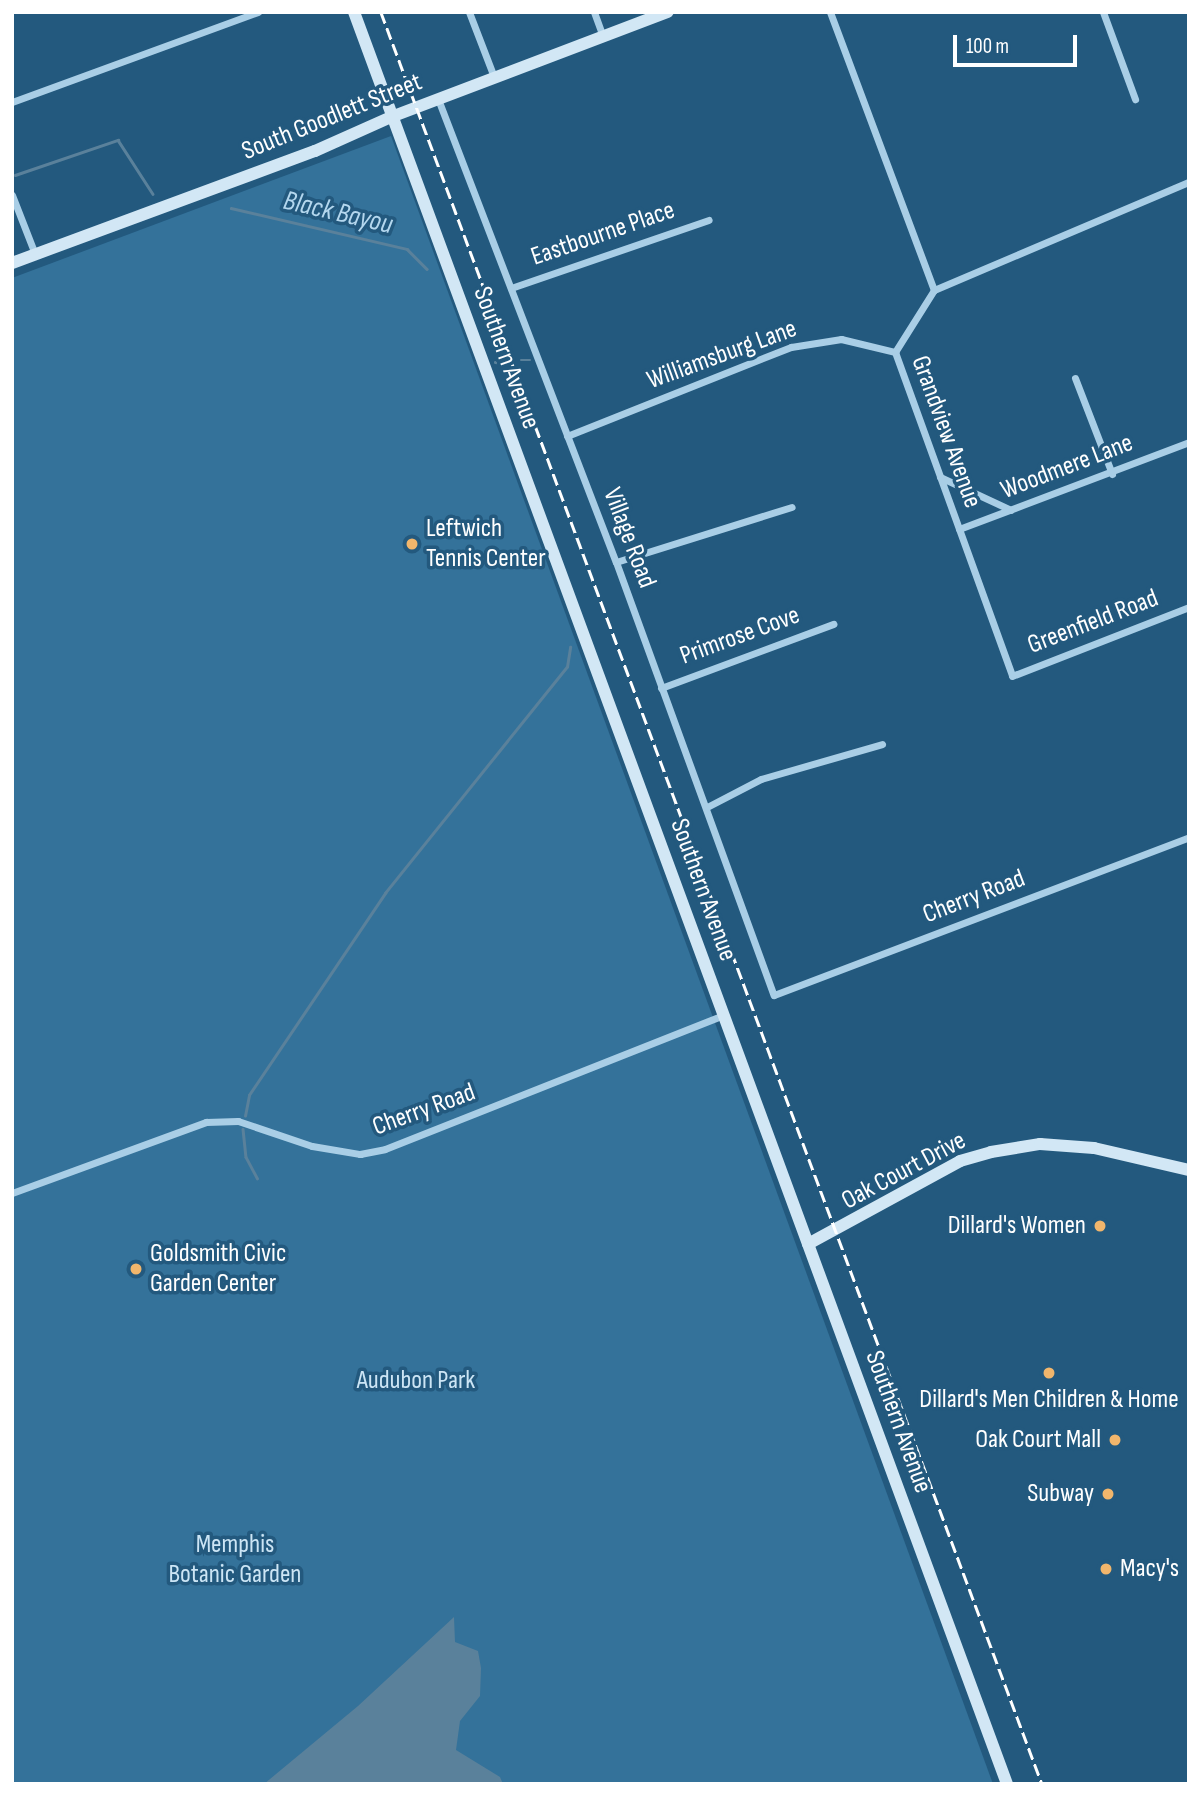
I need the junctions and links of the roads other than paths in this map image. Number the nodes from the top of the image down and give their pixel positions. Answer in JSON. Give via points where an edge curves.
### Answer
{"nodes":[{"id":1,"x":258,"y":12,"type":"edge"},
{"id":2,"x":354,"y":12,"type":"edge"},
{"id":3,"x":469,"y":12,"type":"edge"},
{"id":4,"x":594,"y":12,"type":"edge"},
{"id":5,"x":668,"y":12,"type":"edge"},
{"id":6,"x":830,"y":12,"type":"edge"},
{"id":7,"x":1103,"y":12,"type":"edge"},
{"id":8,"x":603,"y":37,"type":"junction"},
{"id":9,"x":494,"y":77,"type":"junction"},
{"id":10,"x":438,"y":99,"type":"junction"},
{"id":11,"x":1135,"y":99,"type":"dead end"},
{"id":12,"x":12,"y":102,"type":"edge"},
{"id":13,"x":391,"y":117,"type":"junction"},
{"id":14,"x":1189,"y":182,"type":"edge"},
{"id":15,"x":12,"y":195,"type":"edge"},
{"id":16,"x":709,"y":220,"type":"dead end"},
{"id":17,"x":35,"y":254,"type":"junction"},
{"id":18,"x":12,"y":263,"type":"edge"},
{"id":19,"x":511,"y":288,"type":"junction"},
{"id":20,"x":933,"y":290,"type":"junction"},
{"id":21,"x":895,"y":352,"type":"junction"},
{"id":22,"x":1075,"y":378,"type":"dead end"},
{"id":23,"x":567,"y":436,"type":"junction"},
{"id":24,"x":1189,"y":442,"type":"edge"},
{"id":25,"x":1112,"y":474,"type":"junction"},
{"id":26,"x":940,"y":477,"type":"junction"},
{"id":27,"x":792,"y":507,"type":"dead end"},
{"id":28,"x":1012,"y":510,"type":"junction"},
{"id":29,"x":959,"y":529,"type":"junction"},
{"id":30,"x":616,"y":562,"type":"junction"},
{"id":31,"x":1189,"y":607,"type":"edge"},
{"id":32,"x":833,"y":624,"type":"dead end"},
{"id":33,"x":1012,"y":676,"type":"joint"},
{"id":34,"x":661,"y":688,"type":"junction"},
{"id":35,"x":882,"y":744,"type":"dead end"},
{"id":36,"x":707,"y":807,"type":"junction"},
{"id":37,"x":1189,"y":837,"type":"edge"},
{"id":38,"x":774,"y":995,"type":"joint"},
{"id":39,"x":725,"y":1015,"type":"junction"},
{"id":40,"x":1189,"y":1170,"type":"edge"},
{"id":41,"x":12,"y":1194,"type":"edge"},
{"id":42,"x":808,"y":1244,"type":"junction"},
{"id":43,"x":1007,"y":1784,"type":"edge"}],
"edges":[{"from":1,"to":12,"type":"street"},
{"from":2,"to":13,"type":"street","name":"Southern Avenue"},
{"from":3,"to":9,"type":"street"},
{"from":4,"to":8,"type":"street"},
{"from":5,"to":8,"type":"street","name":"South Goodlett Street"},
{"from":6,"to":20,"type":"street"},
{"from":7,"to":11,"type":"street"},
{"from":8,"to":9,"type":"street","name":"South Goodlett Street"},
{"from":9,"to":10,"type":"street","name":"South Goodlett Street"},
{"from":10,"to":13,"type":"street","name":"South Goodlett Street"},
{"from":10,"to":19,"type":"street","name":"Village Road"},
{"from":13,"to":17,"type":"street","name":"South Goodlett Street","via":[[315,151]]},
{"from":13,"to":39,"type":"street","name":"Southern Avenue"},
{"from":14,"to":20,"type":"street"},
{"from":15,"to":17,"type":"street"},
{"from":16,"to":19,"type":"street","name":"Eastbourne Place"},
{"from":17,"to":18,"type":"street","name":"South Goodlett Street"},
{"from":19,"to":23,"type":"street","name":"Village Road"},
{"from":20,"to":21,"type":"street","name":"Grandview Avenue"},
{"from":21,"to":23,"type":"street","name":"Williamsburg Lane","via":[[841,339],[791,347]]},
{"from":21,"to":26,"type":"street","name":"Grandview Avenue"},
{"from":22,"to":25,"type":"street"},
{"from":23,"to":30,"type":"street","name":"Village Road"},
{"from":24,"to":25,"type":"street","name":"Woodmere Lane"},
{"from":25,"to":28,"type":"street","name":"Woodmere Lane"},
{"from":26,"to":28,"type":"street"},
{"from":26,"to":29,"type":"street","name":"Grandview Avenue"},
{"from":27,"to":30,"type":"street"},
{"from":28,"to":29,"type":"street","name":"Woodmere Lane"},
{"from":29,"to":33,"type":"street","name":"Grandview Avenue"},
{"from":30,"to":34,"type":"street","name":"Village Road"},
{"from":31,"to":33,"type":"street","name":"Greenfield Road"},
{"from":32,"to":34,"type":"street","name":"Primrose Cove"},
{"from":34,"to":36,"type":"street","name":"Village Road"},
{"from":35,"to":36,"type":"street","via":[[761,779]]},
{"from":36,"to":38,"type":"street","name":"Village Road"},
{"from":37,"to":38,"type":"street","name":"Cherry Road"},
{"from":39,"to":41,"type":"street","name":"Cherry Road","via":[[385,1149],[360,1154],[312,1146],[238,1121],[206,1122]]},
{"from":39,"to":42,"type":"street","name":"Southern Avenue"},
{"from":40,"to":42,"type":"street","name":"Oak Court Drive","via":[[1094,1148],[1040,1144],[991,1152],[960,1161]]},
{"from":42,"to":43,"type":"street","name":"Southern Avenue"}]}
